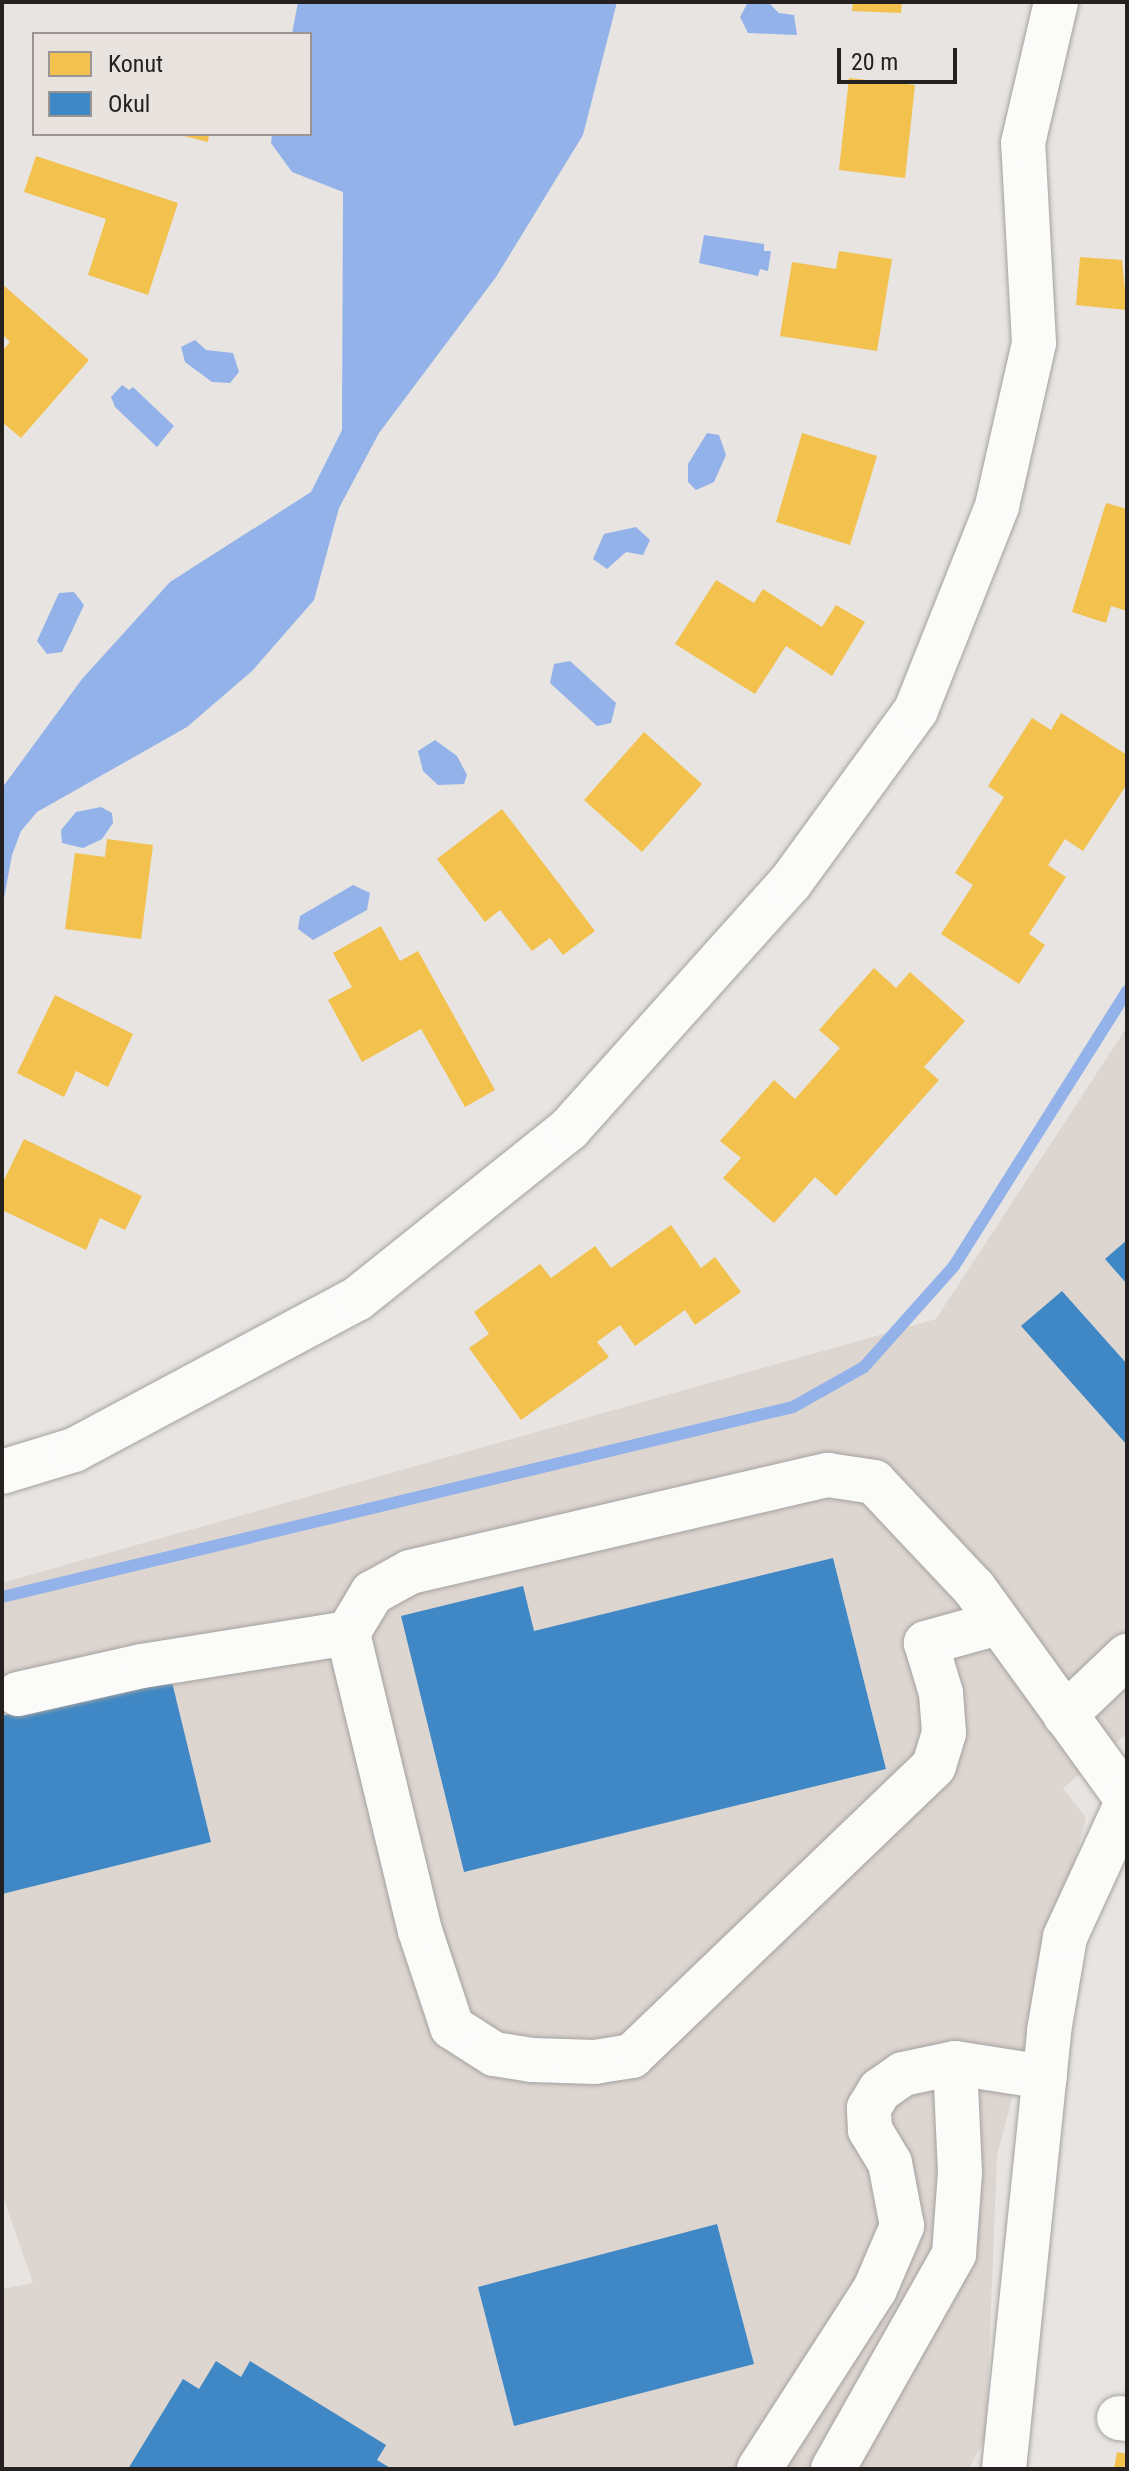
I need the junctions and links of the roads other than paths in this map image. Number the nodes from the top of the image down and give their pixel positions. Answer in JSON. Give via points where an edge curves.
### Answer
{"nodes":[{"id":1,"x":1056,"y":2,"type":"edge"},
{"id":2,"x":2,"y":1472,"type":"edge"},
{"id":3,"x":998,"y":1623,"type":"junction"},
{"id":4,"x":348,"y":1633,"type":"junction"},
{"id":5,"x":1127,"y":1656,"type":"edge"},
{"id":6,"x":18,"y":1694,"type":"dead end"},
{"id":7,"x":1065,"y":1715,"type":"junction"},
{"id":8,"x":1127,"y":1800,"type":"edge"},
{"id":9,"x":955,"y":2063,"type":"junction"},
{"id":10,"x":1045,"y":2077,"type":"junction"},
{"id":11,"x":759,"y":2469,"type":"edge"},
{"id":12,"x":833,"y":2469,"type":"edge"},
{"id":13,"x":1004,"y":2469,"type":"edge"}],
"edges":[{"from":1,"to":2,"type":"street","via":[[1023,143],[1034,343],[997,506],[916,710],[790,883],[569,1129],[357,1299],[74,1450]]},
{"from":3,"to":4,"type":"street","via":[[928,1534],[874,1482],[828,1475],[410,1572],[372,1593]]},
{"from":3,"to":4,"type":"street","via":[[926,1643],[941,1693],[944,1733],[934,1766],[632,2056],[596,2062],[494,2054],[452,2027],[420,1931]]},
{"from":3,"to":7,"type":"street"},
{"from":4,"to":6,"type":"street","via":[[142,1666]]},
{"from":5,"to":7,"type":"street"},
{"from":7,"to":8,"type":"street"},
{"from":8,"to":10,"type":"street","via":[[1065,1937]]},
{"from":9,"to":10,"type":"street"},
{"from":9,"to":11,"type":"street","via":[[903,2074],[880,2090],[869,2108],[870,2130],[890,2163],[902,2226],[875,2289]]},
{"from":9,"to":12,"type":"street","via":[[960,2173],[954,2254]]},
{"from":10,"to":13,"type":"street"}]}
